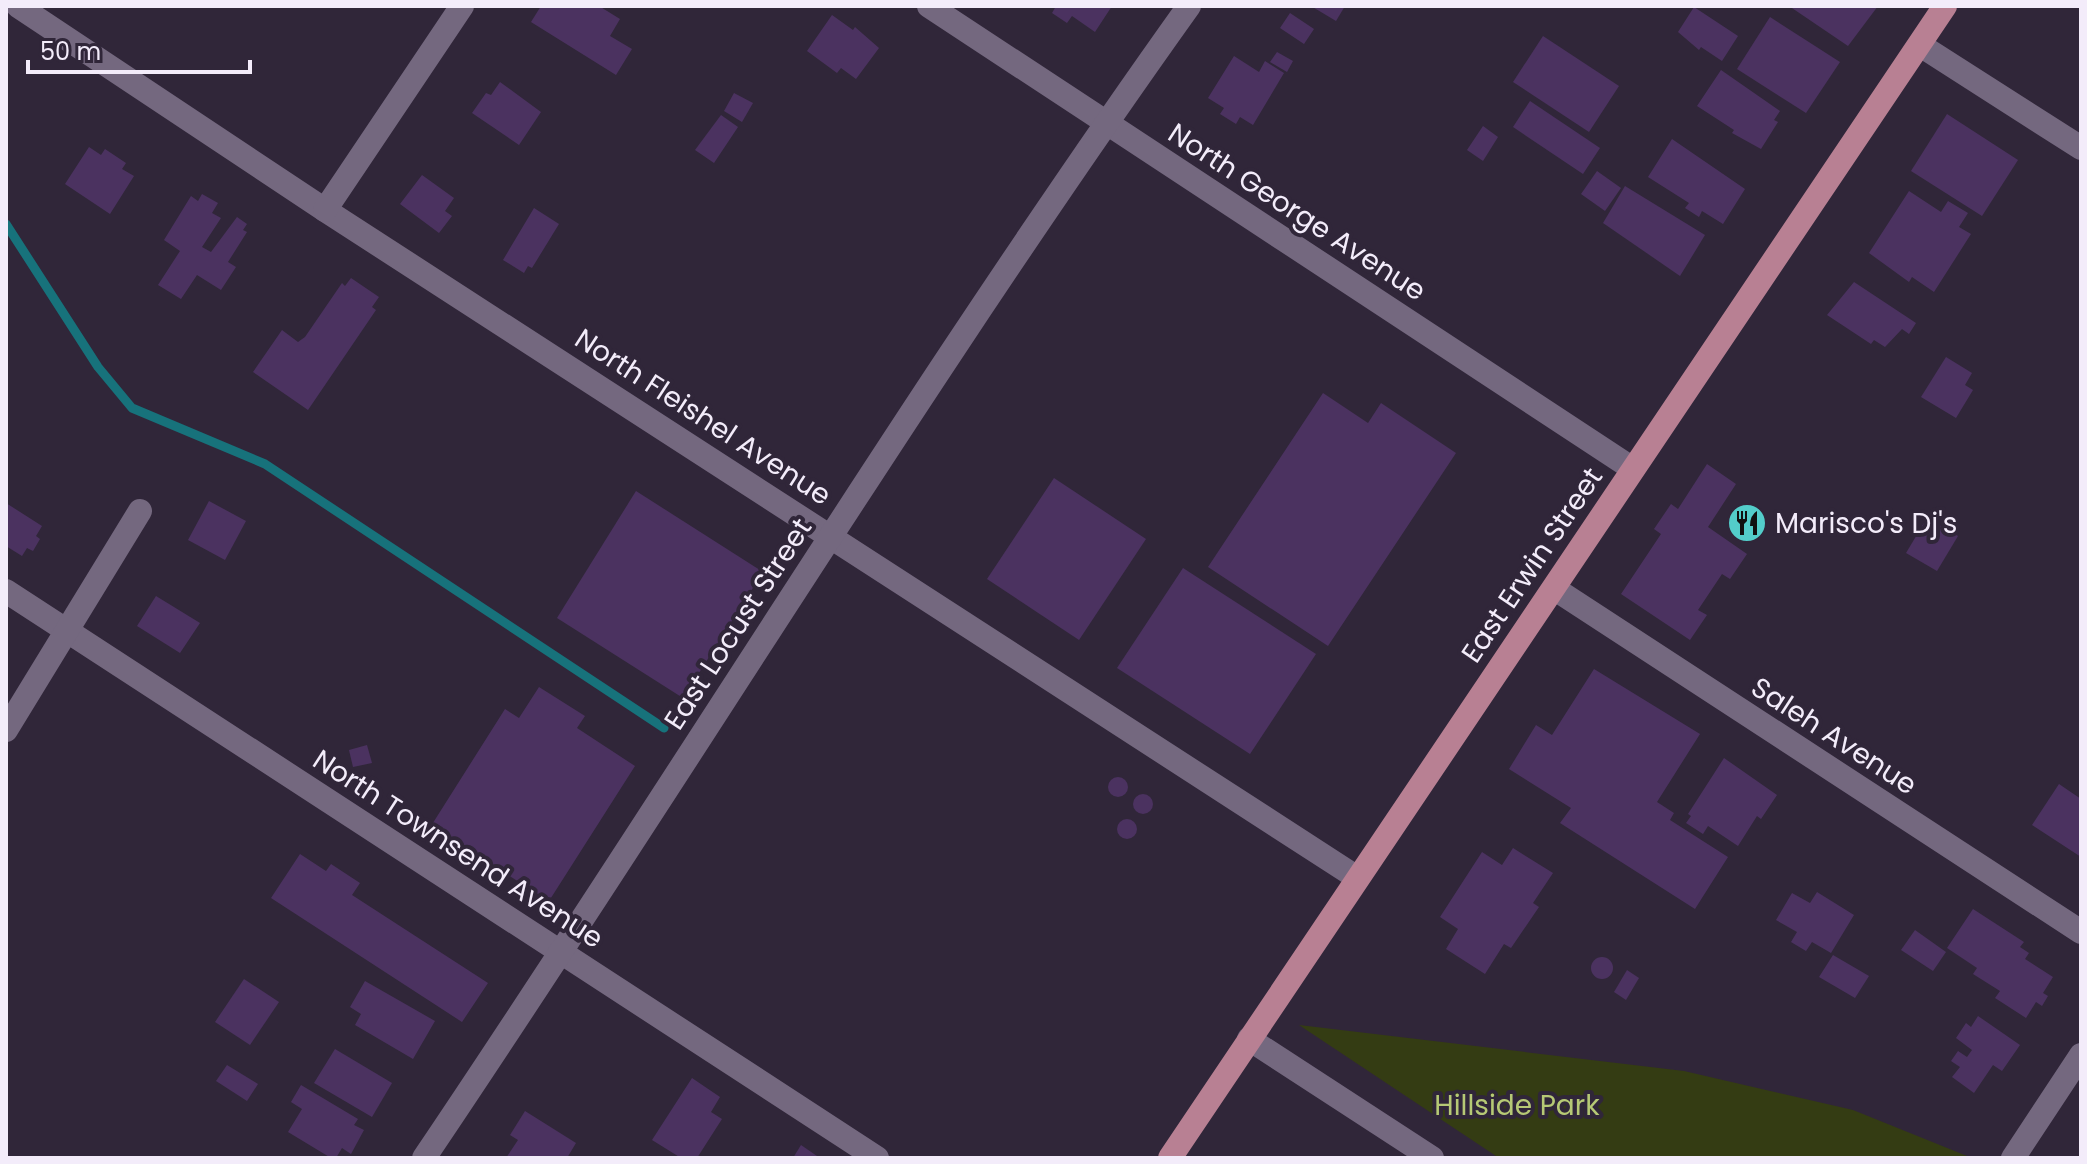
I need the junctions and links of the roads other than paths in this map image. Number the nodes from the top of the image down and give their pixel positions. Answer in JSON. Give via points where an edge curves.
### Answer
{"nodes":[{"id":1,"x":18,"y":6,"type":"edge"},
{"id":2,"x":462,"y":6,"type":"edge"},
{"id":3,"x":929,"y":6,"type":"edge"},
{"id":4,"x":1189,"y":6,"type":"edge"},
{"id":5,"x":1945,"y":6,"type":"edge"},
{"id":6,"x":1920,"y":45,"type":"junction"},
{"id":7,"x":1108,"y":124,"type":"junction"},
{"id":8,"x":2081,"y":148,"type":"edge"},
{"id":9,"x":325,"y":210,"type":"junction"},
{"id":10,"x":1633,"y":469,"type":"junction"},
{"id":11,"x":140,"y":511,"type":"dead end"},
{"id":12,"x":830,"y":535,"type":"junction"},
{"id":13,"x":1555,"y":589,"type":"junction"},
{"id":14,"x":6,"y":591,"type":"edge"},
{"id":15,"x":68,"y":630,"type":"junction"},
{"id":16,"x":6,"y":730,"type":"edge"},
{"id":17,"x":1356,"y":877,"type":"junction"},
{"id":18,"x":2081,"y":932,"type":"edge"},
{"id":19,"x":562,"y":953,"type":"junction"},
{"id":20,"x":1249,"y":1039,"type":"junction"},
{"id":21,"x":2081,"y":1055,"type":"edge"},
{"id":22,"x":424,"y":1158,"type":"edge"},
{"id":23,"x":877,"y":1158,"type":"edge"},
{"id":24,"x":1170,"y":1158,"type":"edge"},
{"id":25,"x":1432,"y":1158,"type":"edge"},
{"id":26,"x":2013,"y":1158,"type":"edge"}],
"edges":[{"from":1,"to":9,"type":"street","name":"North Fleishel Avenue"},
{"from":2,"to":9,"type":"street"},
{"from":3,"to":7,"type":"street","name":"North George Avenue"},
{"from":4,"to":7,"type":"street","name":"East Locust Street"},
{"from":5,"to":6,"type":"main road","name":"East Erwin Street"},
{"from":6,"to":8,"type":"street"},
{"from":6,"to":10,"type":"main road","name":"East Erwin Street"},
{"from":7,"to":10,"type":"street","name":"North George Avenue"},
{"from":7,"to":12,"type":"street","name":"East Locust Street"},
{"from":9,"to":12,"type":"street","name":"North Fleishel Avenue"},
{"from":10,"to":13,"type":"main road","name":"East Erwin Street"},
{"from":11,"to":15,"type":"street"},
{"from":12,"to":17,"type":"street","name":"North Fleishel Avenue"},
{"from":12,"to":19,"type":"street","name":"East Locust Street"},
{"from":13,"to":17,"type":"main road","name":"East Erwin Street"},
{"from":13,"to":18,"type":"street","name":"Saleh Avenue"},
{"from":14,"to":15,"type":"street","name":"North Townsend Avenue"},
{"from":15,"to":16,"type":"street"},
{"from":15,"to":19,"type":"street","name":"North Townsend Avenue"},
{"from":17,"to":20,"type":"main road","name":"East Erwin Street"},
{"from":19,"to":22,"type":"street","name":"East Locust Street"},
{"from":19,"to":23,"type":"street","name":"North Townsend Avenue"},
{"from":20,"to":24,"type":"main road","name":"East Erwin Street"},
{"from":20,"to":25,"type":"street"},
{"from":21,"to":26,"type":"street"}]}
